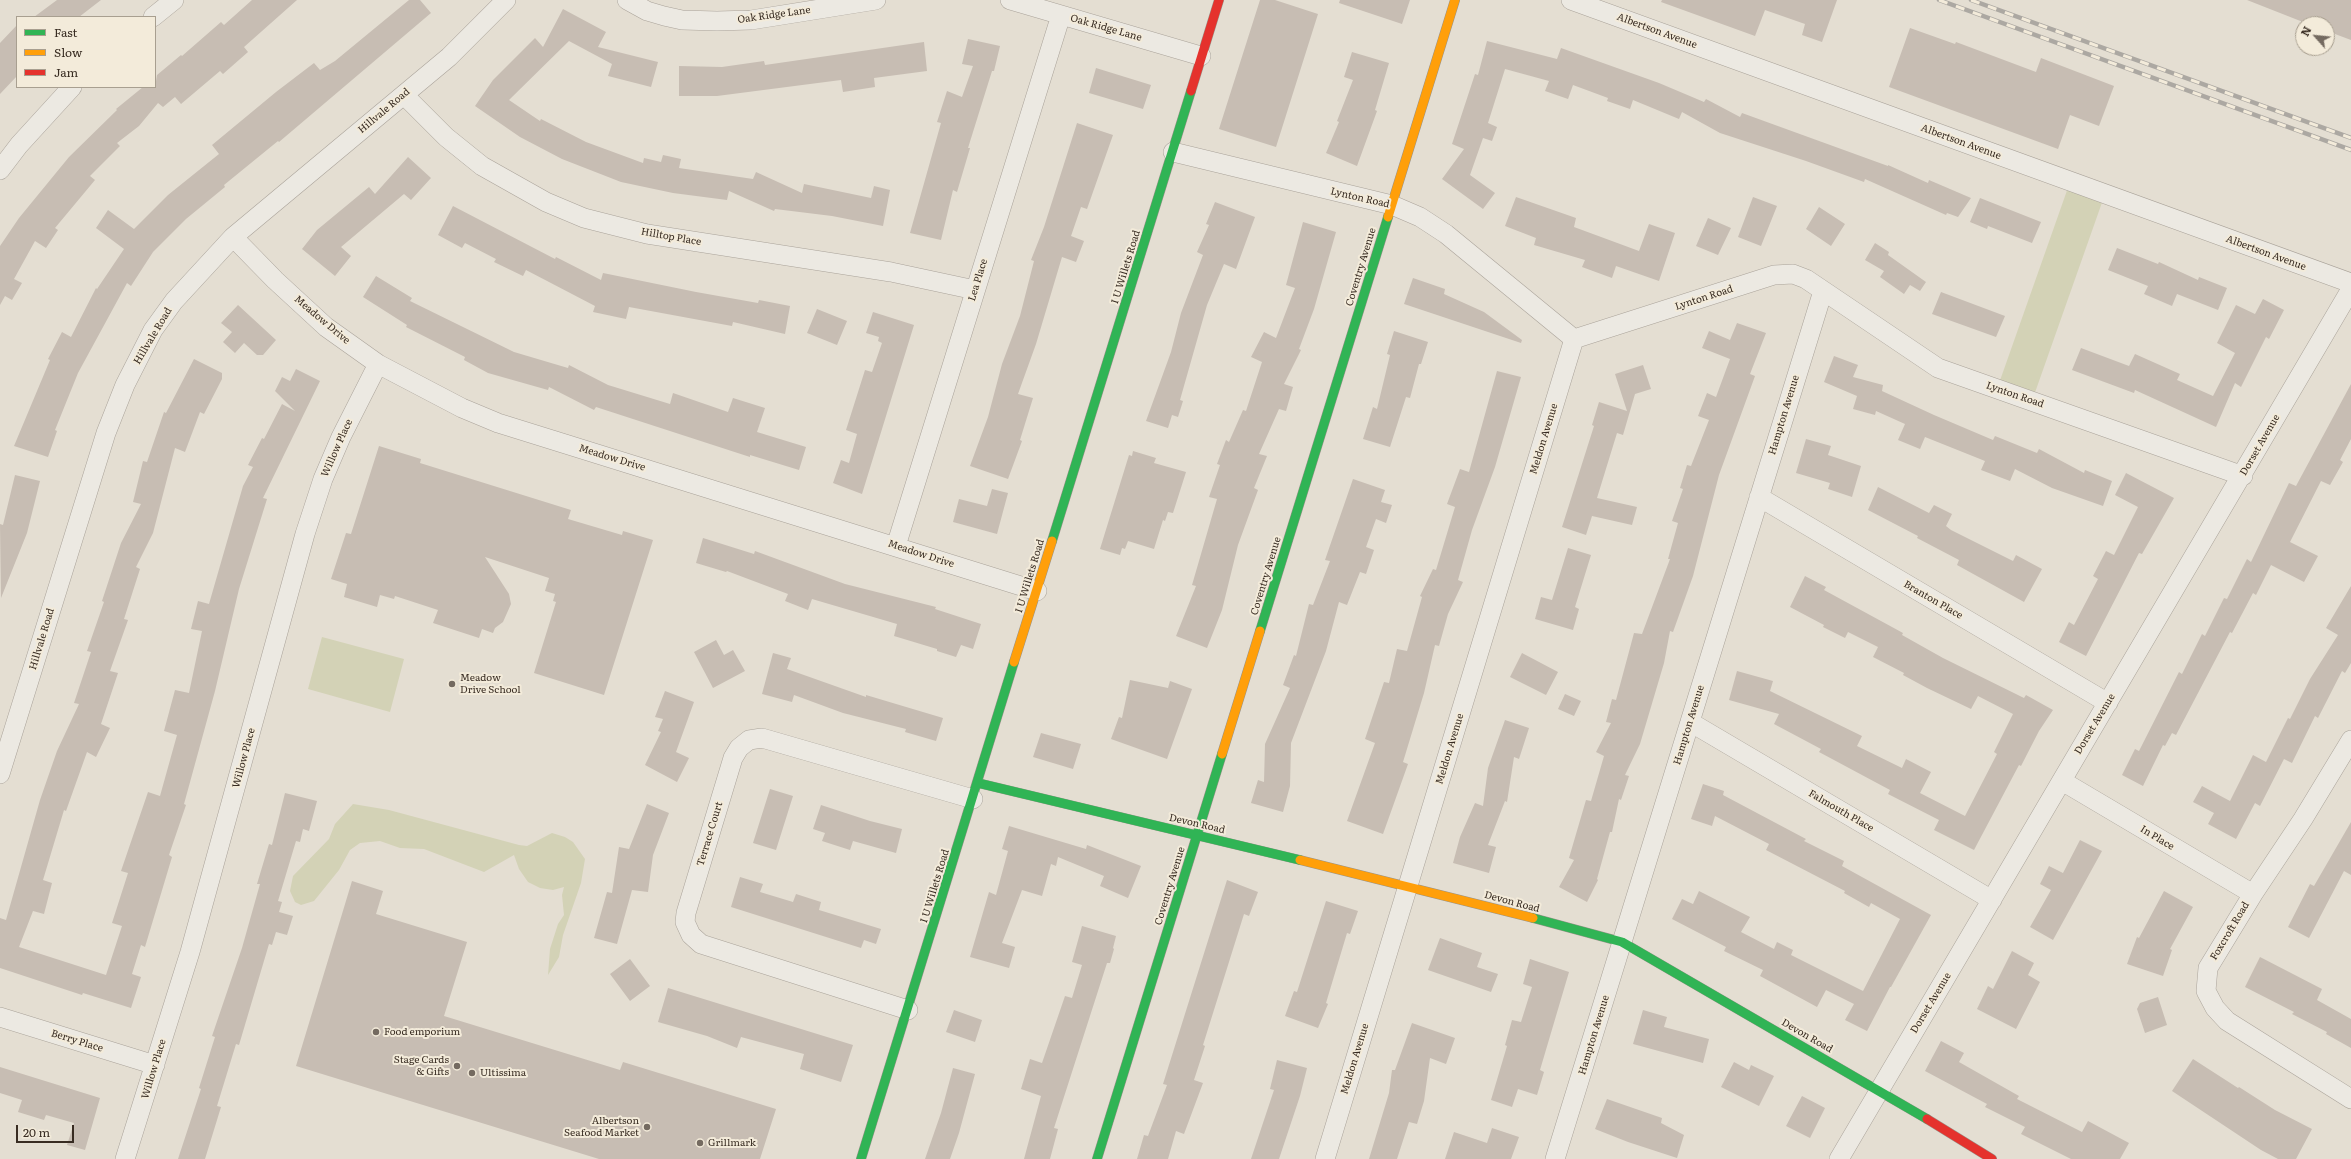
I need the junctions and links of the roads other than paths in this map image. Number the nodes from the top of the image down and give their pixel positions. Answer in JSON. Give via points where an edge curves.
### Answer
{"nodes":[{"id":1,"x":174,"y":0,"type":"edge"},
{"id":2,"x":506,"y":0,"type":"edge"},
{"id":3,"x":627,"y":0,"type":"edge"},
{"id":4,"x":876,"y":0,"type":"edge"},
{"id":5,"x":1010,"y":0,"type":"edge"},
{"id":6,"x":1219,"y":0,"type":"edge"},
{"id":7,"x":1455,"y":0,"type":"edge"},
{"id":8,"x":1571,"y":0,"type":"edge"},
{"id":9,"x":1061,"y":15,"type":"junction"},
{"id":10,"x":154,"y":16,"type":"edge"},
{"id":11,"x":1201,"y":56,"type":"junction"},
{"id":12,"x":71,"y":88,"type":"edge"},
{"id":13,"x":404,"y":95,"type":"junction"},
{"id":14,"x":1172,"y":152,"type":"junction"},
{"id":15,"x":0,"y":170,"type":"edge"},
{"id":16,"x":1392,"y":204,"type":"junction"},
{"id":17,"x":234,"y":237,"type":"junction"},
{"id":18,"x":2351,"y":284,"type":"edge"},
{"id":19,"x":2351,"y":289,"type":"edge"},
{"id":20,"x":976,"y":290,"type":"junction"},
{"id":21,"x":1823,"y":291,"type":"junction"},
{"id":22,"x":1574,"y":340,"type":"junction"},
{"id":23,"x":378,"y":364,"type":"junction"},
{"id":24,"x":2243,"y":476,"type":"junction"},
{"id":25,"x":1759,"y":497,"type":"junction"},
{"id":26,"x":896,"y":546,"type":"junction"},
{"id":27,"x":1037,"y":591,"type":"junction"},
{"id":28,"x":2108,"y":703,"type":"junction"},
{"id":29,"x":1690,"y":722,"type":"junction"},
{"id":30,"x":2351,"y":740,"type":"edge"},
{"id":31,"x":0,"y":774,"type":"edge"},
{"id":32,"x":2062,"y":781,"type":"junction"},
{"id":33,"x":976,"y":791,"type":"junction"},
{"id":34,"x":1197,"y":835,"type":"junction"},
{"id":35,"x":1408,"y":886,"type":"junction"},
{"id":36,"x":2253,"y":894,"type":"junction"},
{"id":37,"x":1992,"y":900,"type":"junction"},
{"id":38,"x":1622,"y":942,"type":"junction"},
{"id":39,"x":908,"y":1010,"type":"junction"},
{"id":40,"x":0,"y":1017,"type":"edge"},
{"id":41,"x":155,"y":1065,"type":"junction"},
{"id":42,"x":1880,"y":1090,"type":"junction"},
{"id":43,"x":2351,"y":1099,"type":"edge"},
{"id":44,"x":125,"y":1159,"type":"edge"},
{"id":45,"x":861,"y":1159,"type":"edge"},
{"id":46,"x":1098,"y":1159,"type":"edge"},
{"id":47,"x":1325,"y":1159,"type":"edge"},
{"id":48,"x":1555,"y":1159,"type":"edge"},
{"id":49,"x":1839,"y":1159,"type":"edge"},
{"id":50,"x":1992,"y":1159,"type":"edge"}],
"edges":[{"from":1,"to":10,"type":"street"},
{"from":2,"to":13,"type":"street","name":"Hillvale Road","via":[[468,40]]},
{"from":3,"to":4,"type":"street","name":"Oak Ridge Lane","via":[[647,11],[664,16],[682,20],[717,21],[750,20]]},
{"from":5,"to":9,"type":"street","name":"Oak Ridge Lane"},
{"from":6,"to":11,"type":"street","name":"I U Willets Road"},
{"from":7,"to":16,"type":"street","name":"Coventry Avenue"},
{"from":8,"to":18,"type":"street","name":"Albertson Avenue"},
{"from":9,"to":11,"type":"street","name":"Oak Ridge Lane"},
{"from":9,"to":20,"type":"street","name":"Lea Place"},
{"from":11,"to":14,"type":"street","name":"I U Willets Road"},
{"from":12,"to":15,"type":"street","via":[[18,144]]},
{"from":13,"to":17,"type":"street","name":"Hillvale Road"},
{"from":13,"to":20,"type":"street","name":"Hilltop Place","via":[[446,137],[482,166],[546,202],[584,218],[647,234],[891,272]]},
{"from":14,"to":16,"type":"street","name":"Lynton Road"},
{"from":14,"to":27,"type":"street","name":"I U Willets Road"},
{"from":16,"to":22,"type":"street","name":"Lynton Road","via":[[1420,217],[1446,234]]},
{"from":16,"to":34,"type":"street","name":"Coventry Avenue"},
{"from":17,"to":23,"type":"street","name":"Meadow Drive","via":[[275,280],[326,326]]},
{"from":17,"to":31,"type":"street","name":"Hillvale Road","via":[[165,312],[125,385],[106,434]]},
{"from":19,"to":24,"type":"street","name":"Dorset Avenue"},
{"from":20,"to":26,"type":"street","name":"Lea Place"},
{"from":21,"to":22,"type":"street","name":"Lynton Road","via":[[1793,274],[1774,275]]},
{"from":21,"to":24,"type":"street","name":"Lynton Road","via":[[1938,368]]},
{"from":21,"to":25,"type":"street","name":"Hampton Avenue"},
{"from":22,"to":35,"type":"street","name":"Meldon Avenue"},
{"from":23,"to":26,"type":"street","name":"Meadow Drive","via":[[462,408],[498,423]]},
{"from":23,"to":41,"type":"street","name":"Willow Place","via":[[341,437],[323,479],[305,534],[204,903]]},
{"from":24,"to":28,"type":"street","name":"Dorset Avenue"},
{"from":25,"to":28,"type":"street","name":"Branton Place"},
{"from":25,"to":29,"type":"street","name":"Hampton Avenue"},
{"from":26,"to":27,"type":"street","name":"Meadow Drive"},
{"from":27,"to":33,"type":"street","name":"I U Willets Road"},
{"from":28,"to":32,"type":"street","name":"Dorset Avenue"},
{"from":29,"to":37,"type":"street","name":"Falmouth Place"},
{"from":29,"to":38,"type":"street","name":"Hampton Avenue"},
{"from":30,"to":36,"type":"street","name":"Foxcroft Road","via":[[2304,819]]},
{"from":32,"to":36,"type":"street","name":"In Place"},
{"from":32,"to":37,"type":"street","name":"Dorset Avenue"},
{"from":33,"to":34,"type":"street","name":"Devon Road"},
{"from":33,"to":39,"type":"street","name":"I U Willets Road"},
{"from":33,"to":39,"type":"street","name":"Terrace Court","via":[[762,738],[749,740],[733,758],[686,913],[685,922],[691,935],[701,944]]},
{"from":34,"to":35,"type":"street","name":"Devon Road"},
{"from":34,"to":46,"type":"street","name":"Coventry Avenue"},
{"from":35,"to":38,"type":"street","name":"Devon Road"},
{"from":35,"to":47,"type":"street","name":"Meldon Avenue"},
{"from":36,"to":43,"type":"street","name":"Foxcroft Road","via":[[2208,968],[2206,991],[2215,1008],[2227,1021]]},
{"from":37,"to":42,"type":"street","name":"Dorset Avenue"},
{"from":38,"to":42,"type":"street","name":"Devon Road"},
{"from":38,"to":48,"type":"street","name":"Hampton Avenue"},
{"from":39,"to":45,"type":"street","name":"I U Willets Road"},
{"from":40,"to":41,"type":"street","name":"Berry Place"},
{"from":41,"to":44,"type":"street","name":"Willow Place"},
{"from":42,"to":49,"type":"street","name":"Dorset Avenue"},
{"from":42,"to":50,"type":"street","name":"Devon Road"}]}
